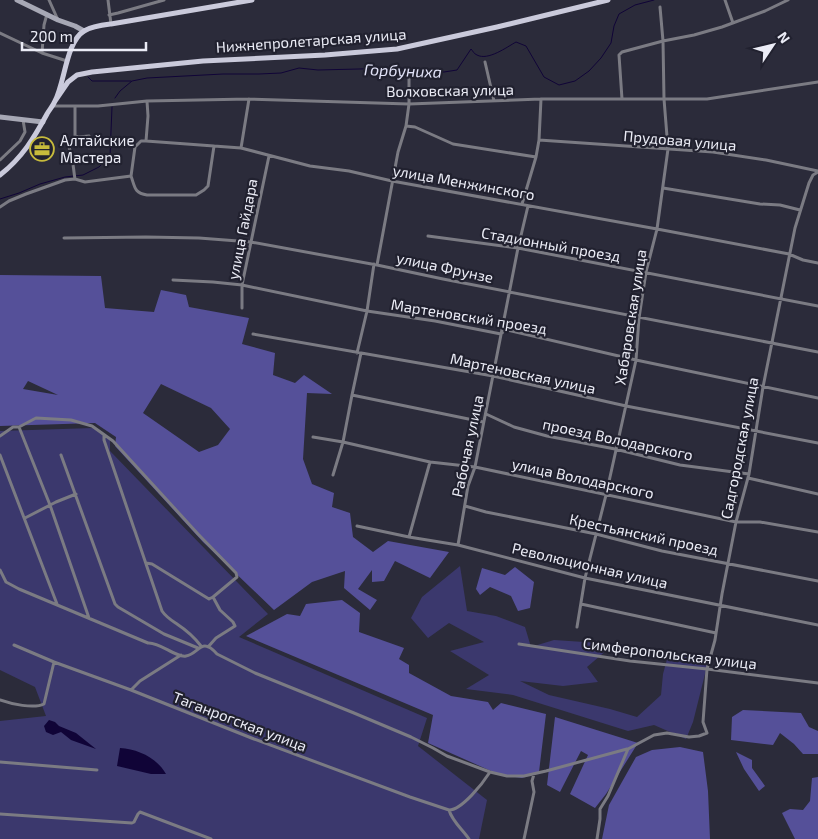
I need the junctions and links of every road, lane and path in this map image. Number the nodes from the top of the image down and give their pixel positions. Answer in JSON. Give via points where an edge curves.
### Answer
{"nodes":[{"id":1,"x":17,"y":0,"type":"edge"},
{"id":2,"x":48,"y":0,"type":"edge"},
{"id":3,"x":108,"y":0,"type":"edge"},
{"id":4,"x":164,"y":0,"type":"edge"},
{"id":5,"x":252,"y":0,"type":"edge"},
{"id":6,"x":608,"y":0,"type":"edge"},
{"id":7,"x":725,"y":0,"type":"edge"},
{"id":8,"x":788,"y":0,"type":"edge"},
{"id":9,"x":240,"y":1,"type":"edge"},
{"id":10,"x":660,"y":7,"type":"dead end"},
{"id":11,"x":48,"y":14,"type":"junction"},
{"id":12,"x":109,"y":14,"type":"junction"},
{"id":13,"x":58,"y":20,"type":"junction"},
{"id":14,"x":732,"y":23,"type":"junction"},
{"id":15,"x":110,"y":24,"type":"junction"},
{"id":16,"x":84,"y":31,"type":"junction"},
{"id":17,"x":0,"y":33,"type":"edge"},
{"id":18,"x":663,"y":41,"type":"junction"},
{"id":19,"x":42,"y":53,"type":"junction"},
{"id":20,"x":67,"y":62,"type":"junction"},
{"id":21,"x":485,"y":62,"type":"dead end"},
{"id":22,"x":409,"y":74,"type":"dead end"},
{"id":23,"x":818,"y":82,"type":"edge"},
{"id":24,"x":249,"y":99,"type":"junction"},
{"id":25,"x":541,"y":99,"type":"junction"},
{"id":26,"x":622,"y":99,"type":"junction"},
{"id":27,"x":664,"y":99,"type":"junction"},
{"id":28,"x":147,"y":101,"type":"junction"},
{"id":29,"x":494,"y":101,"type":"junction"},
{"id":30,"x":53,"y":104,"type":"junction"},
{"id":31,"x":409,"y":104,"type":"junction"},
{"id":32,"x":76,"y":106,"type":"junction"},
{"id":33,"x":0,"y":117,"type":"edge"},
{"id":34,"x":23,"y":120,"type":"junction"},
{"id":35,"x":43,"y":122,"type":"junction"},
{"id":36,"x":406,"y":126,"type":"junction"},
{"id":37,"x":89,"y":136,"type":"dead end"},
{"id":38,"x":146,"y":140,"type":"junction"},
{"id":39,"x":539,"y":140,"type":"junction"},
{"id":40,"x":66,"y":141,"type":"dead end"},
{"id":41,"x":214,"y":146,"type":"junction"},
{"id":42,"x":241,"y":148,"type":"junction"},
{"id":43,"x":668,"y":149,"type":"junction"},
{"id":44,"x":269,"y":156,"type":"junction"},
{"id":45,"x":536,"y":157,"type":"junction"},
{"id":46,"x":0,"y":160,"type":"edge"},
{"id":47,"x":818,"y":172,"type":"edge"},
{"id":48,"x":0,"y":175,"type":"edge"},
{"id":49,"x":131,"y":176,"type":"junction"},
{"id":50,"x":75,"y":179,"type":"junction"},
{"id":51,"x":392,"y":181,"type":"junction"},
{"id":52,"x":662,"y":188,"type":"junction"},
{"id":53,"x":522,"y":204,"type":"junction"},
{"id":54,"x":528,"y":206,"type":"junction"},
{"id":55,"x":0,"y":207,"type":"edge"},
{"id":56,"x":800,"y":210,"type":"junction"},
{"id":57,"x":657,"y":229,"type":"junction"},
{"id":58,"x":428,"y":236,"type":"dead end"},
{"id":59,"x":64,"y":238,"type":"dead end"},
{"id":60,"x":251,"y":242,"type":"junction"},
{"id":61,"x":518,"y":248,"type":"junction"},
{"id":62,"x":790,"y":254,"type":"junction"},
{"id":63,"x":818,"y":263,"type":"edge"},
{"id":64,"x":376,"y":264,"type":"junction"},
{"id":65,"x":646,"y":272,"type":"junction"},
{"id":66,"x":172,"y":280,"type":"dead end"},
{"id":67,"x":242,"y":285,"type":"junction"},
{"id":68,"x":509,"y":292,"type":"junction"},
{"id":69,"x":781,"y":298,"type":"junction"},
{"id":70,"x":818,"y":306,"type":"edge"},
{"id":71,"x":242,"y":308,"type":"dead end"},
{"id":72,"x":368,"y":311,"type":"junction"},
{"id":73,"x":639,"y":318,"type":"junction"},
{"id":74,"x":253,"y":334,"type":"dead end"},
{"id":75,"x":501,"y":334,"type":"junction"},
{"id":76,"x":772,"y":343,"type":"junction"},
{"id":77,"x":818,"y":352,"type":"edge"},
{"id":78,"x":359,"y":353,"type":"junction"},
{"id":79,"x":636,"y":360,"type":"junction"},
{"id":80,"x":493,"y":376,"type":"junction"},
{"id":81,"x":763,"y":387,"type":"junction"},
{"id":82,"x":352,"y":395,"type":"junction"},
{"id":83,"x":818,"y":398,"type":"edge"},
{"id":84,"x":626,"y":406,"type":"junction"},
{"id":85,"x":486,"y":414,"type":"junction"},
{"id":86,"x":484,"y":422,"type":"junction"},
{"id":87,"x":19,"y":427,"type":"junction"},
{"id":88,"x":756,"y":431,"type":"junction"},
{"id":89,"x":104,"y":434,"type":"junction"},
{"id":90,"x":0,"y":436,"type":"edge"},
{"id":91,"x":313,"y":437,"type":"dead end"},
{"id":92,"x":343,"y":442,"type":"junction"},
{"id":93,"x":818,"y":443,"type":"edge"},
{"id":94,"x":615,"y":449,"type":"junction"},
{"id":95,"x":0,"y":455,"type":"edge"},
{"id":96,"x":61,"y":455,"type":"dead end"},
{"id":97,"x":430,"y":462,"type":"junction"},
{"id":98,"x":474,"y":467,"type":"junction"},
{"id":99,"x":333,"y":475,"type":"dead end"},
{"id":100,"x":748,"y":476,"type":"junction"},
{"id":101,"x":76,"y":494,"type":"junction"},
{"id":102,"x":818,"y":494,"type":"edge"},
{"id":103,"x":606,"y":495,"type":"junction"},
{"id":104,"x":50,"y":505,"type":"junction"},
{"id":105,"x":465,"y":506,"type":"junction"},
{"id":106,"x":25,"y":518,"type":"junction"},
{"id":107,"x":736,"y":522,"type":"junction"},
{"id":108,"x":357,"y":526,"type":"dead end"},
{"id":109,"x":818,"y":532,"type":"edge"},
{"id":110,"x":596,"y":534,"type":"junction"},
{"id":111,"x":409,"y":537,"type":"junction"},
{"id":112,"x":458,"y":544,"type":"junction"},
{"id":113,"x":146,"y":564,"type":"junction"},
{"id":114,"x":728,"y":564,"type":"junction"},
{"id":115,"x":0,"y":570,"type":"edge"},
{"id":116,"x":586,"y":578,"type":"junction"},
{"id":117,"x":818,"y":581,"type":"edge"},
{"id":118,"x":212,"y":597,"type":"junction"},
{"id":119,"x":581,"y":604,"type":"junction"},
{"id":120,"x":58,"y":605,"type":"junction"},
{"id":121,"x":721,"y":606,"type":"junction"},
{"id":122,"x":88,"y":618,"type":"junction"},
{"id":123,"x":818,"y":625,"type":"edge"},
{"id":124,"x":578,"y":627,"type":"dead end"},
{"id":125,"x":716,"y":633,"type":"junction"},
{"id":126,"x":519,"y":644,"type":"dead end"},
{"id":127,"x":14,"y":645,"type":"dead end"},
{"id":128,"x":200,"y":647,"type":"junction"},
{"id":129,"x":208,"y":647,"type":"junction"},
{"id":130,"x":181,"y":655,"type":"junction"},
{"id":131,"x":54,"y":662,"type":"junction"},
{"id":132,"x":707,"y":669,"type":"junction"},
{"id":133,"x":818,"y":683,"type":"edge"},
{"id":134,"x":131,"y":690,"type":"junction"},
{"id":135,"x":0,"y":700,"type":"edge"},
{"id":136,"x":628,"y":749,"type":"junction"},
{"id":137,"x":0,"y":762,"type":"edge"},
{"id":138,"x":97,"y":770,"type":"dead end"},
{"id":139,"x":490,"y":772,"type":"junction"},
{"id":140,"x":534,"y":774,"type":"junction"},
{"id":141,"x":449,"y":810,"type":"junction"},
{"id":142,"x":0,"y":814,"type":"edge"},
{"id":143,"x":211,"y":839,"type":"edge"},
{"id":144,"x":469,"y":839,"type":"edge"},
{"id":145,"x":524,"y":839,"type":"edge"},
{"id":146,"x":597,"y":839,"type":"edge"}],
"edges":[{"from":1,"to":11,"type":"street"},
{"from":2,"to":13,"type":"street"},
{"from":3,"to":12,"type":"street"},
{"from":4,"to":12,"type":"street"},
{"from":5,"to":9,"type":"main road"},
{"from":6,"to":30,"type":"main road","name":"Нижнепролетарская улица","via":[[397,49],[203,61],[84,73],[68,82]]},
{"from":7,"to":14,"type":"street"},
{"from":8,"to":14,"type":"street"},
{"from":9,"to":15,"type":"main road"},
{"from":10,"to":18,"type":"street","name":"Хабаровская улица"},
{"from":11,"to":13,"type":"street"},
{"from":11,"to":19,"type":"street"},
{"from":12,"to":15,"type":"street"},
{"from":13,"to":16,"type":"street"},
{"from":14,"to":18,"type":"street","via":[[694,36]]},
{"from":15,"to":16,"type":"main road"},
{"from":16,"to":20,"type":"main road","via":[[75,40]]},
{"from":17,"to":19,"type":"street"},
{"from":18,"to":26,"type":"street","via":[[620,53]]},
{"from":18,"to":27,"type":"street","name":"Хабаровская улица"},
{"from":19,"to":20,"type":"street"},
{"from":20,"to":30,"type":"main road"},
{"from":21,"to":29,"type":"street"},
{"from":22,"to":31,"type":"street"},
{"from":23,"to":27,"type":"street","name":"Волховская улица","via":[[707,99]]},
{"from":24,"to":28,"type":"street","name":"Волховская улица"},
{"from":24,"to":31,"type":"street","name":"Волховская улица"},
{"from":24,"to":42,"type":"street"},
{"from":25,"to":26,"type":"street","name":"Волховская улица"},
{"from":25,"to":29,"type":"street","name":"Волховская улица"},
{"from":25,"to":39,"type":"street"},
{"from":26,"to":27,"type":"street","name":"Волховская улица"},
{"from":27,"to":43,"type":"street","name":"Хабаровская улица"},
{"from":28,"to":32,"type":"street","name":"Волховская улица"},
{"from":28,"to":38,"type":"street"},
{"from":29,"to":31,"type":"street","name":"Волховская улица"},
{"from":30,"to":32,"type":"street","name":"Волховская улица"},
{"from":30,"to":35,"type":"main road"},
{"from":31,"to":36,"type":"street"},
{"from":32,"to":37,"type":"street","via":[[75,136]]},
{"from":33,"to":34,"type":"street"},
{"from":34,"to":35,"type":"street"},
{"from":34,"to":46,"type":"street","via":[[25,132],[20,141]]},
{"from":35,"to":48,"type":"main road","via":[[19,158]]},
{"from":36,"to":45,"type":"street","via":[[453,144]]},
{"from":36,"to":51,"type":"street"},
{"from":38,"to":41,"type":"street","name":"улица Менжинского"},
{"from":38,"to":49,"type":"street","via":[[136,147]]},
{"from":39,"to":43,"type":"street","name":"Прудовая улица"},
{"from":39,"to":45,"type":"street"},
{"from":40,"to":50,"type":"street"},
{"from":41,"to":42,"type":"street","name":"улица Менжинского"},
{"from":41,"to":49,"type":"street","via":[[208,186],[196,195],[141,194]]},
{"from":42,"to":44,"type":"street","name":"улица Менжинского"},
{"from":43,"to":47,"type":"street","name":"Прудовая улица","via":[[766,160]]},
{"from":43,"to":52,"type":"street","name":"Хабаровская улица"},
{"from":44,"to":51,"type":"street","name":"улица Менжинского"},
{"from":44,"to":60,"type":"street","name":"улица Гайдара"},
{"from":45,"to":53,"type":"street"},
{"from":47,"to":56,"type":"street","name":"Садгородская улица","via":[[809,183]]},
{"from":49,"to":50,"type":"street","via":[[85,182]]},
{"from":50,"to":55,"type":"street","via":[[26,194]]},
{"from":51,"to":53,"type":"street","name":"улица Менжинского"},
{"from":51,"to":64,"type":"street"},
{"from":52,"to":56,"type":"street"},
{"from":52,"to":57,"type":"street","name":"Хабаровская улица"},
{"from":53,"to":54,"type":"street","name":"улица Менжинского"},
{"from":54,"to":57,"type":"street","name":"улица Менжинского"},
{"from":54,"to":61,"type":"street","name":"Рабочая улица"},
{"from":56,"to":62,"type":"street","name":"Садгородская улица"},
{"from":57,"to":62,"type":"street","name":"улица Менжинского"},
{"from":57,"to":65,"type":"street","name":"Хабаровская улица"},
{"from":58,"to":61,"type":"street","name":"Стадионный проезд"},
{"from":59,"to":60,"type":"street","name":"улица Фрунзе","via":[[199,238]]},
{"from":60,"to":64,"type":"street","name":"улица Фрунзе"},
{"from":60,"to":67,"type":"street","name":"улица Гайдара"},
{"from":61,"to":65,"type":"street","name":"Стадионный проезд"},
{"from":61,"to":68,"type":"street","name":"Рабочая улица"},
{"from":62,"to":63,"type":"street","name":"улица Менжинского"},
{"from":62,"to":69,"type":"street","name":"Садгородская улица"},
{"from":64,"to":68,"type":"street","name":"улица Фрунзе"},
{"from":64,"to":72,"type":"street"},
{"from":65,"to":69,"type":"street","name":"Стадионный проезд"},
{"from":65,"to":73,"type":"street","name":"Хабаровская улица"},
{"from":66,"to":67,"type":"street","name":"Мартеновский проезд"},
{"from":67,"to":71,"type":"street","name":"улица Гайдара"},
{"from":67,"to":72,"type":"street","name":"Мартеновский проезд"},
{"from":68,"to":73,"type":"street","name":"улица Фрунзе"},
{"from":68,"to":75,"type":"street","name":"Рабочая улица"},
{"from":69,"to":70,"type":"street","name":"Стадионный проезд"},
{"from":69,"to":76,"type":"street","name":"Садгородская улица"},
{"from":72,"to":75,"type":"street","name":"Мартеновский проезд"},
{"from":72,"to":78,"type":"street"},
{"from":73,"to":76,"type":"street","name":"улица Фрунзе"},
{"from":73,"to":79,"type":"street","name":"Хабаровская улица"},
{"from":74,"to":78,"type":"street","name":"Мартеновская улица"},
{"from":75,"to":79,"type":"street","name":"Мартеновский проезд","via":[[507,330]]},
{"from":75,"to":80,"type":"street","name":"Рабочая улица"},
{"from":76,"to":77,"type":"street","name":"улица Фрунзе"},
{"from":76,"to":81,"type":"street","name":"Садгородская улица"},
{"from":78,"to":80,"type":"street","name":"Мартеновская улица"},
{"from":78,"to":82,"type":"street"},
{"from":79,"to":81,"type":"street","name":"Мартеновский проезд"},
{"from":79,"to":84,"type":"street","name":"Хабаровская улица"},
{"from":80,"to":84,"type":"street","name":"Мартеновская улица"},
{"from":80,"to":85,"type":"street","name":"Рабочая улица"},
{"from":81,"to":83,"type":"street","name":"Мартеновский проезд"},
{"from":81,"to":88,"type":"street","name":"Садгородская улица"},
{"from":82,"to":86,"type":"street"},
{"from":82,"to":92,"type":"street"},
{"from":84,"to":88,"type":"street","name":"Мартеновская улица"},
{"from":84,"to":94,"type":"street","name":"Хабаровская улица"},
{"from":85,"to":86,"type":"street","name":"Рабочая улица"},
{"from":85,"to":94,"type":"street","name":"проезд Володарского","via":[[514,428]]},
{"from":86,"to":98,"type":"street","name":"Рабочая улица"},
{"from":87,"to":89,"type":"street","via":[[36,418],[71,420],[92,426]]},
{"from":87,"to":90,"type":"street","via":[[13,427]]},
{"from":87,"to":104,"type":"street"},
{"from":88,"to":93,"type":"street","name":"Мартеновская улица"},
{"from":88,"to":100,"type":"street","name":"Садгородская улица"},
{"from":89,"to":113,"type":"street"},
{"from":89,"to":118,"type":"street","via":[[236,572],[237,577]]},
{"from":91,"to":92,"type":"street","name":"улица Володарского"},
{"from":92,"to":97,"type":"street","name":"улица Володарского"},
{"from":92,"to":99,"type":"street"},
{"from":94,"to":100,"type":"street","name":"проезд Володарского","via":[[680,465]]},
{"from":94,"to":103,"type":"street","name":"Хабаровская улица"},
{"from":95,"to":106,"type":"street"},
{"from":96,"to":101,"type":"street"},
{"from":97,"to":98,"type":"street","name":"улица Володарского"},
{"from":97,"to":111,"type":"street"},
{"from":98,"to":103,"type":"street","name":"улица Володарского"},
{"from":98,"to":105,"type":"street","name":"Рабочая улица"},
{"from":100,"to":102,"type":"street","name":"проезд Володарского"},
{"from":100,"to":107,"type":"street","name":"Садгородская улица"},
{"from":101,"to":104,"type":"street"},
{"from":101,"to":128,"type":"street","via":[[115,604],[164,634]]},
{"from":103,"to":107,"type":"street","name":"улица Володарского"},
{"from":103,"to":110,"type":"street","name":"Хабаровская улица"},
{"from":104,"to":106,"type":"street"},
{"from":104,"to":122,"type":"street"},
{"from":105,"to":110,"type":"street","name":"Крестьянский проезд"},
{"from":105,"to":112,"type":"street","name":"Рабочая улица"},
{"from":106,"to":120,"type":"street"},
{"from":107,"to":109,"type":"street","name":"улица Володарского","via":[[760,522]]},
{"from":107,"to":114,"type":"street","name":"Садгородская улица"},
{"from":108,"to":111,"type":"street","name":"Революционная улица"},
{"from":110,"to":114,"type":"street","name":"Крестьянский проезд"},
{"from":110,"to":116,"type":"street","name":"Хабаровская улица"},
{"from":111,"to":112,"type":"street","name":"Революционная улица"},
{"from":112,"to":116,"type":"street","name":"Революционная улица"},
{"from":113,"to":118,"type":"street","via":[[152,564],[208,599]]},
{"from":113,"to":128,"type":"street","via":[[164,614],[195,638]]},
{"from":114,"to":117,"type":"street","name":"Крестьянский проезд"},
{"from":114,"to":121,"type":"street","name":"Садгородская улица"},
{"from":115,"to":120,"type":"street","via":[[6,582]]},
{"from":116,"to":119,"type":"street","name":"Хабаровская улица"},
{"from":116,"to":121,"type":"street","name":"Революционная улица"},
{"from":118,"to":129,"type":"street","via":[[235,626]]},
{"from":119,"to":124,"type":"street","name":"Хабаровская улица"},
{"from":119,"to":125,"type":"street"},
{"from":120,"to":122,"type":"street"},
{"from":121,"to":123,"type":"street","name":"Революционная улица"},
{"from":121,"to":125,"type":"street","name":"Садгородская улица"},
{"from":122,"to":130,"type":"street"},
{"from":125,"to":132,"type":"street","name":"Садгородская улица"},
{"from":126,"to":132,"type":"street","name":"Симферопольская улица"},
{"from":127,"to":131,"type":"street","name":"Таганрогская улица"},
{"from":128,"to":129,"type":"street"},
{"from":128,"to":130,"type":"street","via":[[188,656]]},
{"from":129,"to":139,"type":"street","via":[[255,672],[446,756]]},
{"from":130,"to":134,"type":"street"},
{"from":131,"to":134,"type":"street","name":"Таганрогская улица"},
{"from":131,"to":135,"type":"street","via":[[44,704],[11,704]]},
{"from":132,"to":133,"type":"street","name":"Симферопольская улица"},
{"from":132,"to":136,"type":"street","name":"Садгородская улица","via":[[703,722],[707,733],[689,738],[667,733],[654,735]]},
{"from":134,"to":141,"type":"street","name":"Таганрогская улица","via":[[254,740]]},
{"from":136,"to":140,"type":"street"},
{"from":136,"to":146,"type":"street","via":[[600,809]]},
{"from":137,"to":138,"type":"street"},
{"from":139,"to":140,"type":"street","via":[[507,776]]},
{"from":139,"to":141,"type":"street","via":[[466,800]]},
{"from":140,"to":145,"type":"street","via":[[534,792]]},
{"from":141,"to":144,"type":"street"},
{"from":142,"to":143,"type":"street","via":[[132,823],[140,812]]}]}
